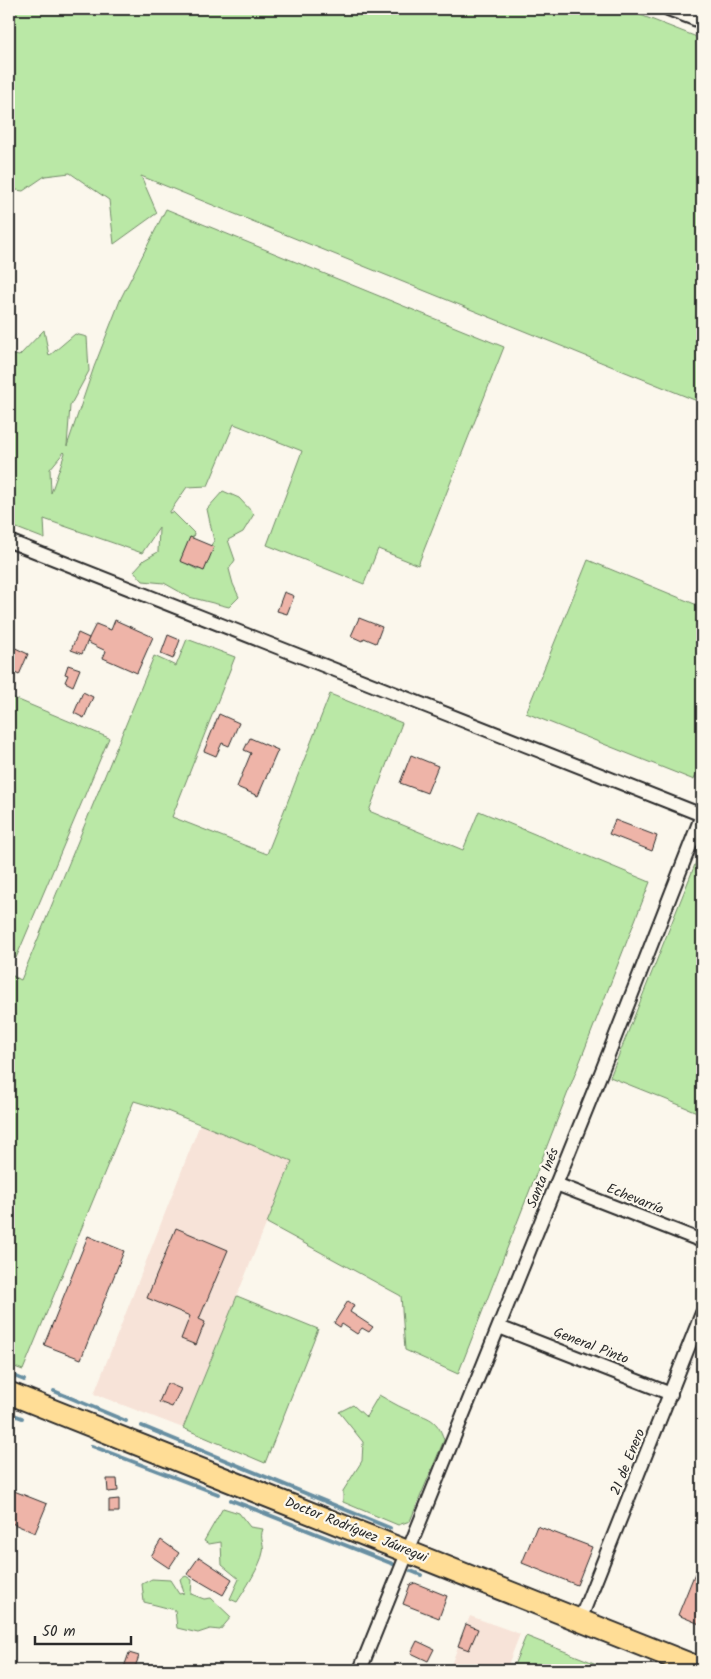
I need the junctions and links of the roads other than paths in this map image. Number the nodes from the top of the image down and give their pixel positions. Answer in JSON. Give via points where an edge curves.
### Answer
{"nodes":[{"id":1,"x":668,"y":9,"type":"edge"},
{"id":2,"x":702,"y":22,"type":"edge"},
{"id":3,"x":9,"y":541,"type":"edge"},
{"id":4,"x":702,"y":815,"type":"edge"},
{"id":5,"x":556,"y":1184,"type":"junction"},
{"id":6,"x":702,"y":1241,"type":"edge"},
{"id":7,"x":702,"y":1313,"type":"edge"},
{"id":8,"x":499,"y":1327,"type":"junction"},
{"id":9,"x":9,"y":1393,"type":"edge"},
{"id":10,"x":671,"y":1394,"type":"junction"},
{"id":11,"x":409,"y":1551,"type":"junction"},
{"id":12,"x":580,"y":1620,"type":"junction"},
{"id":13,"x":702,"y":1669,"type":"edge"},
{"id":14,"x":360,"y":1670,"type":"edge"}],
"edges":[{"from":1,"to":2,"type":"street"},
{"from":3,"to":4,"type":"street"},
{"from":4,"to":5,"type":"street","name":"Santa Inés"},
{"from":5,"to":6,"type":"street","name":"Echevarría"},
{"from":5,"to":8,"type":"street","name":"Santa Inés"},
{"from":7,"to":10,"type":"street","name":"21 de Enero"},
{"from":8,"to":10,"type":"street","name":"General Pinto"},
{"from":8,"to":11,"type":"street","name":"Santa Inés"},
{"from":9,"to":11,"type":"main road","name":"Doctor Rodríguez Jáuregui"},
{"from":10,"to":12,"type":"street","name":"21 de Enero"},
{"from":11,"to":12,"type":"main road","name":"Doctor Rodríguez Jáuregui"},
{"from":11,"to":14,"type":"street","name":"Santa Inés"},
{"from":12,"to":13,"type":"main road","name":"Doctor Rodríguez Jáuregui"}]}
